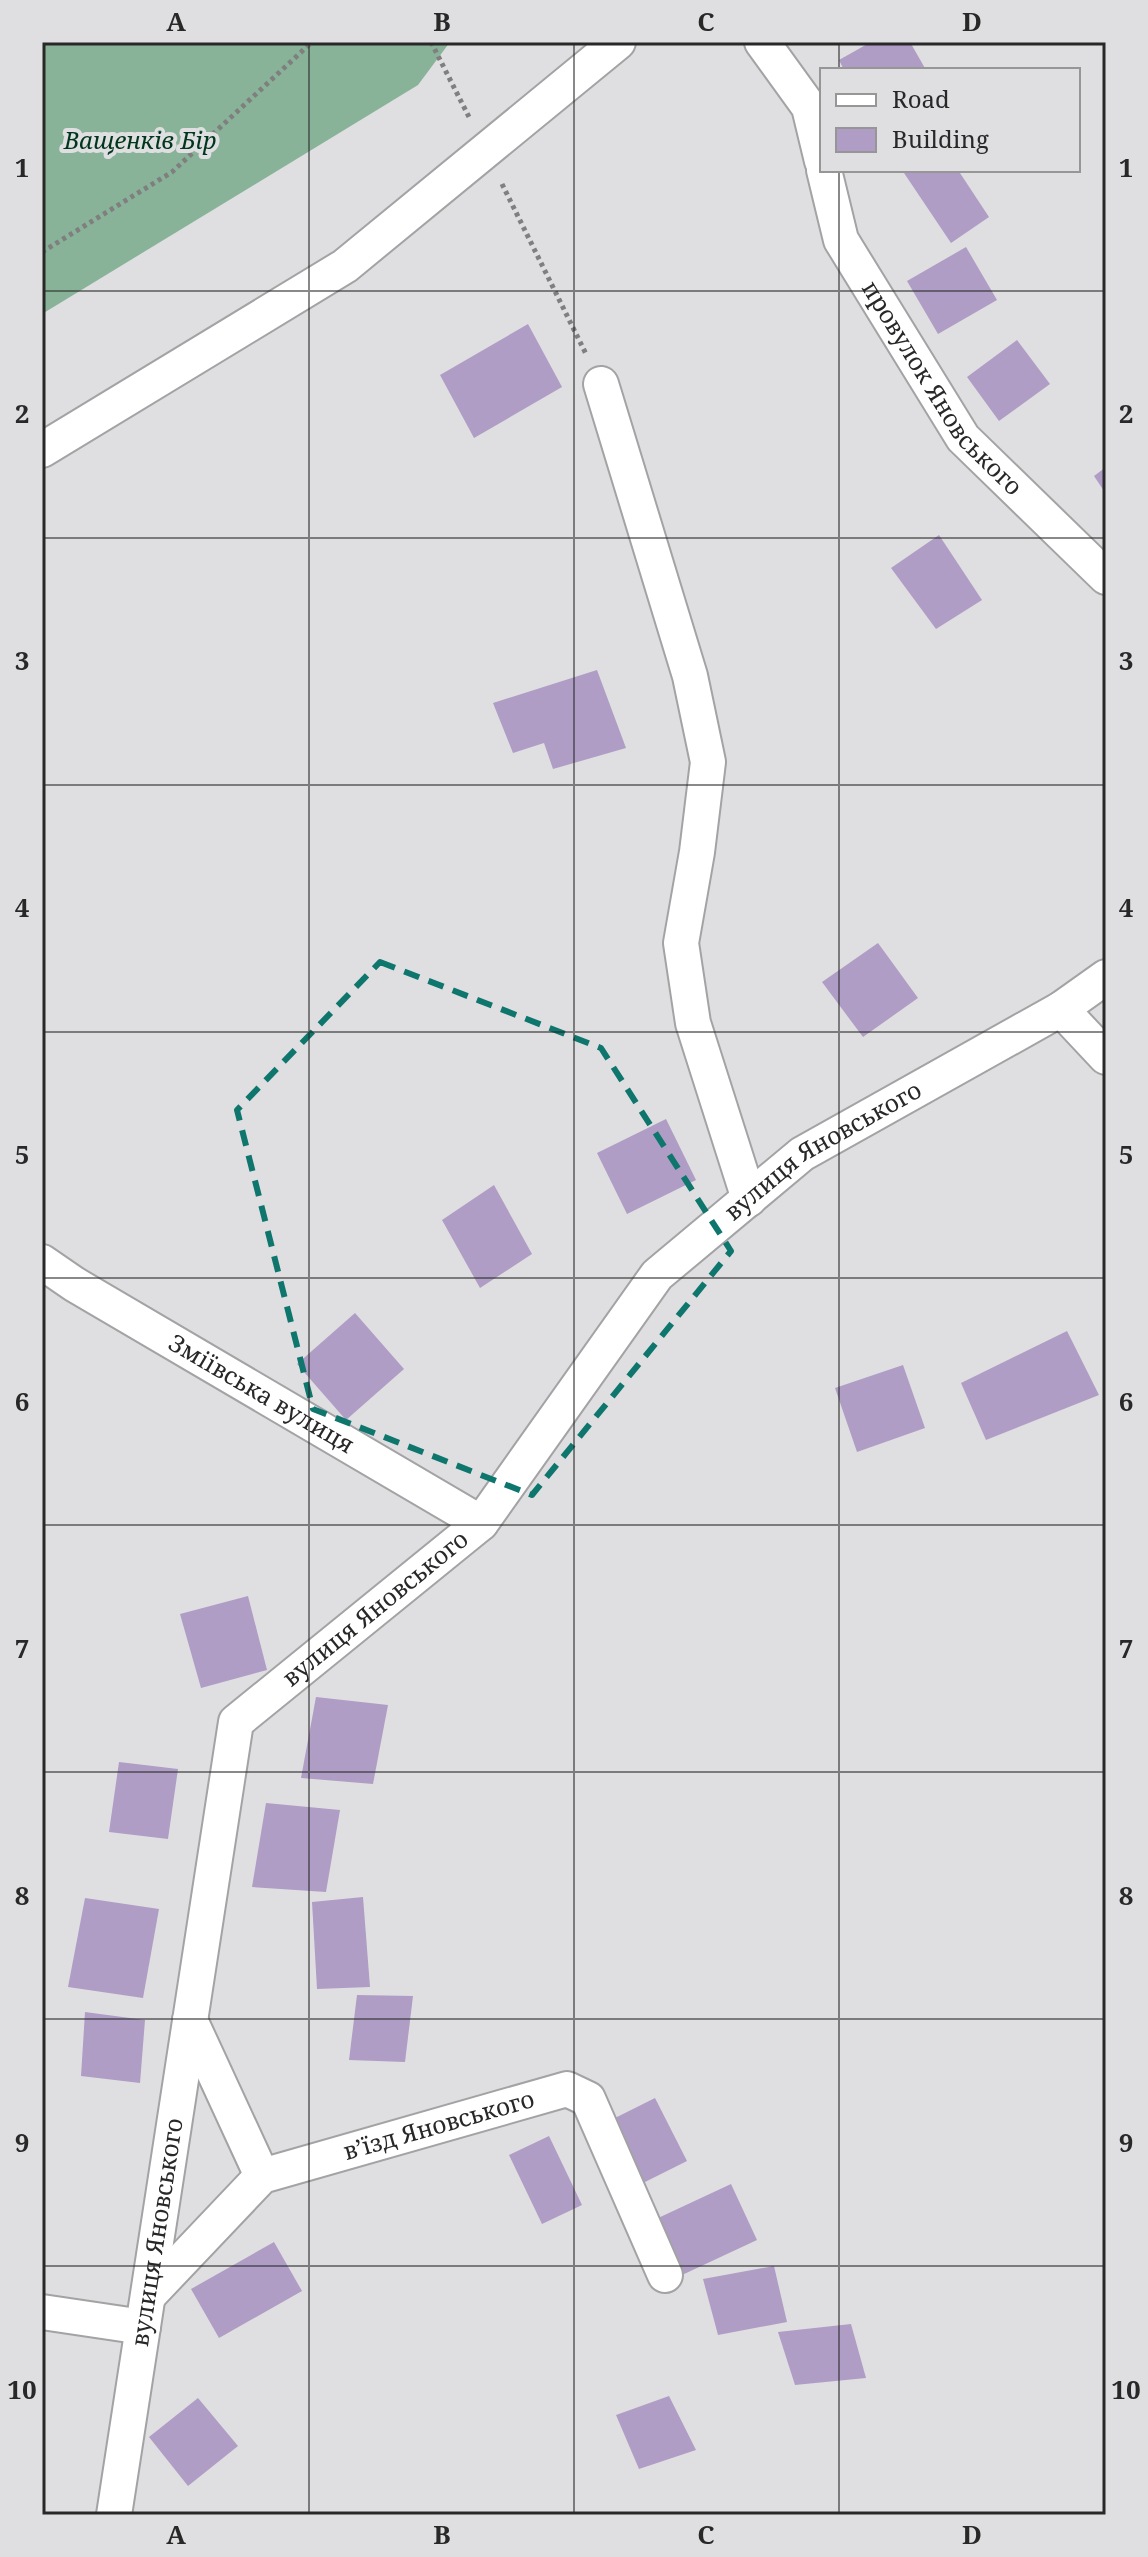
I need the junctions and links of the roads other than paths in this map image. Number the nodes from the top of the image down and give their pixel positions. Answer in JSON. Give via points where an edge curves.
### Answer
{"nodes":[{"id":1,"x":618,"y":42,"type":"edge"},
{"id":2,"x":762,"y":42,"type":"edge"},
{"id":3,"x":820,"y":153,"type":"edge"},
{"id":4,"x":824,"y":172,"type":"edge"},
{"id":5,"x":601,"y":384,"type":"road end"},
{"id":6,"x":42,"y":450,"type":"edge"},
{"id":7,"x":1106,"y":577,"type":"edge"},
{"id":8,"x":1106,"y":977,"type":"edge"},
{"id":9,"x":1061,"y":1009,"type":"junction"},
{"id":10,"x":1106,"y":1057,"type":"edge"},
{"id":11,"x":749,"y":1199,"type":"junction"},
{"id":12,"x":42,"y":1262,"type":"edge"},
{"id":13,"x":481,"y":1523,"type":"junction"},
{"id":14,"x":190,"y":2020,"type":"junction"},
{"id":15,"x":262,"y":2176,"type":"junction"},
{"id":16,"x":665,"y":2275,"type":"dead end"},
{"id":17,"x":146,"y":2311,"type":"junction"},
{"id":18,"x":42,"y":2312,"type":"edge"},
{"id":19,"x":114,"y":2515,"type":"edge"}],
"edges":[{"from":1,"to":6,"type":"street","via":[[345,266]]},
{"from":2,"to":3,"type":"street","via":[[809,107]]},
{"from":4,"to":7,"type":"street","name":"провулок Яновського","via":[[841,240],[963,438]]},
{"from":5,"to":11,"type":"street","via":[[690,676],[708,762],[681,943],[693,1023]]},
{"from":8,"to":9,"type":"street","name":"вулиця Яновського"},
{"from":9,"to":10,"type":"street"},
{"from":9,"to":11,"type":"street","name":"вулиця Яновського","via":[[802,1154]]},
{"from":11,"to":13,"type":"street","name":"вулиця Яновського","via":[[657,1275]]},
{"from":12,"to":13,"type":"street","name":"Зміївська вулиця"},
{"from":13,"to":14,"type":"street","name":"вулиця Яновського","via":[[236,1722]]},
{"from":14,"to":15,"type":"street"},
{"from":14,"to":17,"type":"street","name":"вулиця Яновського"},
{"from":15,"to":16,"type":"street","name":"в’їзд Яновського","via":[[567,2089],[588,2099]]},
{"from":15,"to":17,"type":"street"},
{"from":17,"to":18,"type":"street"},
{"from":17,"to":19,"type":"street","name":"вулиця Яновського"}]}
